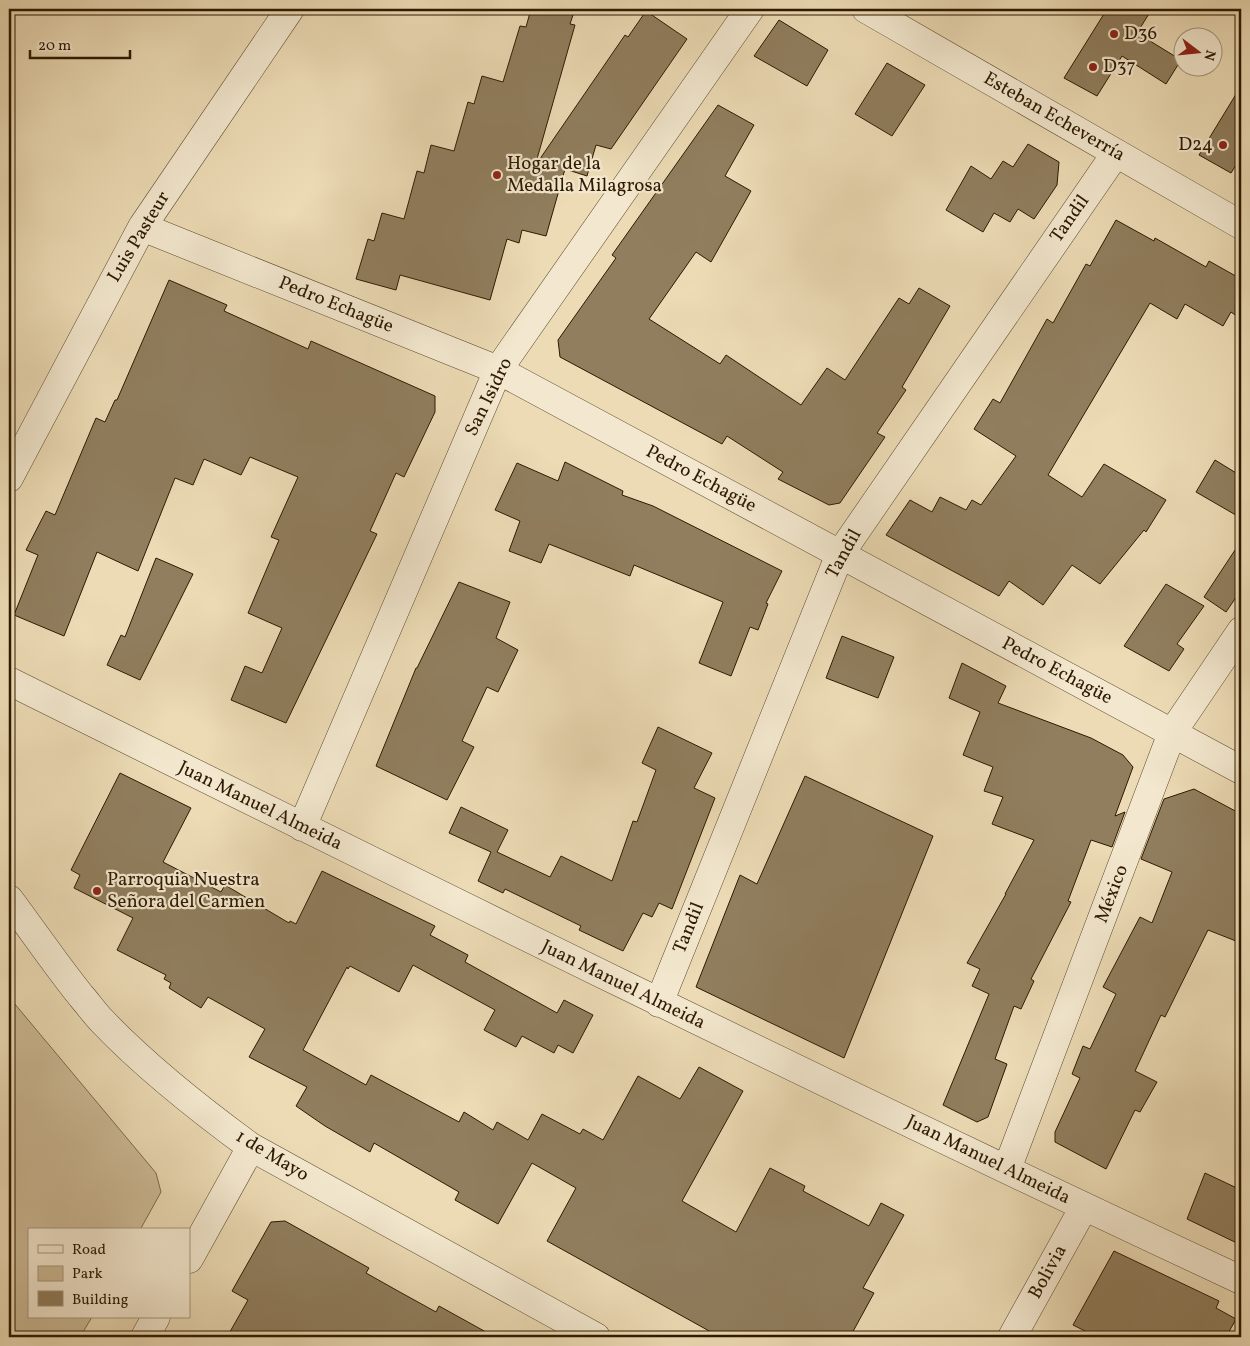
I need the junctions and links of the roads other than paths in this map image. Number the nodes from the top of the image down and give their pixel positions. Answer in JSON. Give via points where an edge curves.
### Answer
{"nodes":[{"id":1,"x":290,"y":9,"type":"edge"},
{"id":2,"x":750,"y":9,"type":"edge"},
{"id":3,"x":866,"y":9,"type":"edge"},
{"id":4,"x":1116,"y":153,"type":"junction"},
{"id":5,"x":1241,"y":224,"type":"edge"},
{"id":6,"x":142,"y":227,"type":"junction"},
{"id":7,"x":498,"y":370,"type":"junction"},
{"id":8,"x":9,"y":478,"type":"edge"},
{"id":9,"x":840,"y":554,"type":"junction"},
{"id":10,"x":1241,"y":631,"type":"edge"},
{"id":11,"x":9,"y":682,"type":"edge"},
{"id":12,"x":1172,"y":733,"type":"junction"},
{"id":13,"x":1241,"y":770,"type":"edge"},
{"id":14,"x":302,"y":827,"type":"junction"},
{"id":15,"x":9,"y":899,"type":"edge"},
{"id":16,"x":659,"y":1003,"type":"junction"},
{"id":17,"x":251,"y":1147,"type":"junction"},
{"id":18,"x":1007,"y":1169,"type":"junction"},
{"id":19,"x":1084,"y":1207,"type":"junction"},
{"id":20,"x":190,"y":1257,"type":"edge"},
{"id":21,"x":1241,"y":1280,"type":"edge"},
{"id":22,"x":155,"y":1318,"type":"edge"},
{"id":23,"x":145,"y":1337,"type":"edge"},
{"id":24,"x":596,"y":1337,"type":"edge"},
{"id":25,"x":1012,"y":1337,"type":"edge"}],
"edges":[{"from":1,"to":6,"type":"street","name":"Luis Pasteur"},
{"from":2,"to":7,"type":"street","name":"San Isidro"},
{"from":3,"to":4,"type":"street","name":"Esteban Echeverría"},
{"from":4,"to":5,"type":"street","name":"Esteban Echeverría"},
{"from":4,"to":9,"type":"street","name":"Tandil"},
{"from":6,"to":7,"type":"street","name":"Pedro Echagüe"},
{"from":6,"to":8,"type":"street","name":"Luis Pasteur"},
{"from":7,"to":9,"type":"street","name":"Pedro Echagüe"},
{"from":7,"to":14,"type":"street","name":"San Isidro"},
{"from":9,"to":12,"type":"street","name":"Pedro Echagüe"},
{"from":9,"to":16,"type":"street","name":"Tandil"},
{"from":10,"to":12,"type":"street","name":"México"},
{"from":11,"to":14,"type":"street","name":"Juan Manuel Almeida"},
{"from":12,"to":13,"type":"street","name":"Pedro Echagüe"},
{"from":12,"to":18,"type":"street","name":"México"},
{"from":14,"to":16,"type":"street","name":"Juan Manuel Almeida"},
{"from":15,"to":17,"type":"street","name":"1 de Mayo","via":[[102,1022],[165,1080]]},
{"from":16,"to":18,"type":"street","name":"Juan Manuel Almeida"},
{"from":17,"to":20,"type":"street"},
{"from":17,"to":24,"type":"street","name":"1 de Mayo"},
{"from":18,"to":19,"type":"street","name":"Juan Manuel Almeida"},
{"from":19,"to":21,"type":"street","name":"Juan Manuel Almeida"},
{"from":19,"to":25,"type":"street","name":"Bolivia"},
{"from":22,"to":23,"type":"street"}]}
